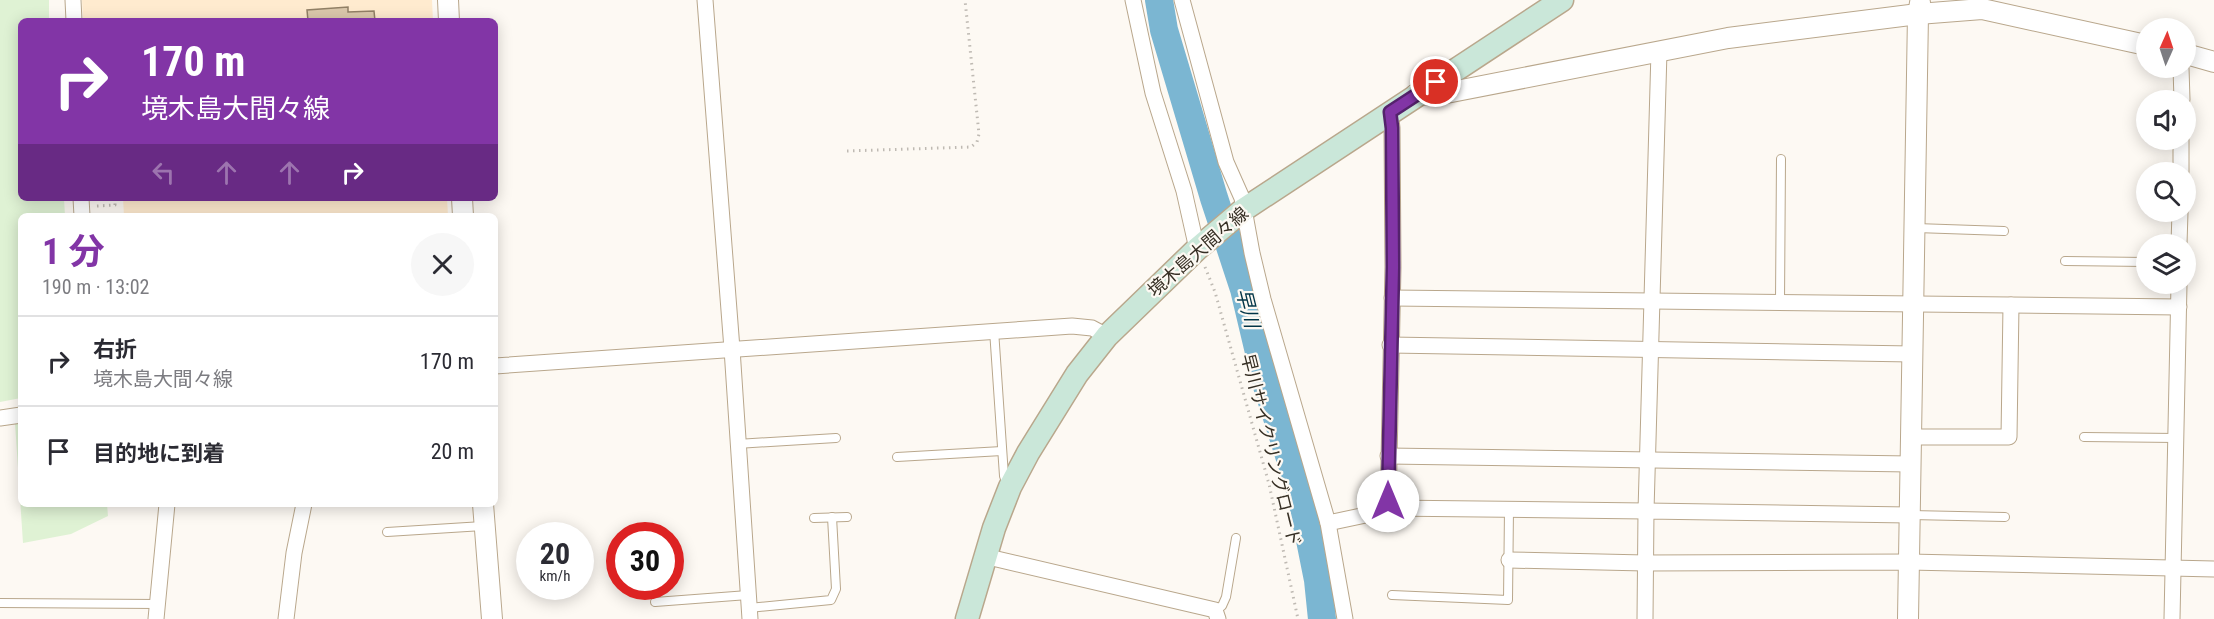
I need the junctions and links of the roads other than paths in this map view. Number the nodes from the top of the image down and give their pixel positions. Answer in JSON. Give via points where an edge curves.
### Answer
{"nodes":[{"id":1,"x":73,"y":0,"type":"edge"},
{"id":2,"x":448,"y":0,"type":"edge"},
{"id":3,"x":705,"y":0,"type":"edge"},
{"id":4,"x":1133,"y":0,"type":"edge"},
{"id":5,"x":1182,"y":0,"type":"edge"},
{"id":6,"x":1557,"y":2,"type":"edge"},
{"id":7,"x":1919,"y":7,"type":"edge"},
{"id":8,"x":74,"y":18,"type":"edge"},
{"id":9,"x":449,"y":18,"type":"edge"},
{"id":10,"x":2136,"y":43,"type":"edge"},
{"id":11,"x":1659,"y":51,"type":"junction"},
{"id":12,"x":2196,"y":57,"type":"edge"},
{"id":13,"x":2214,"y":62,"type":"edge"},
{"id":14,"x":1416,"y":94,"type":"junction"},
{"id":15,"x":1390,"y":112,"type":"junction"},
{"id":16,"x":1781,"y":159,"type":"dead end"},
{"id":17,"x":1240,"y":213,"type":"junction"},
{"id":18,"x":1914,"y":228,"type":"junction"},
{"id":19,"x":2004,"y":231,"type":"dead end"},
{"id":20,"x":1201,"y":252,"type":"junction"},
{"id":21,"x":2066,"y":261,"type":"dead end"},
{"id":22,"x":2136,"y":262,"type":"edge"},
{"id":23,"x":2179,"y":294,"type":"edge"},
{"id":24,"x":1392,"y":298,"type":"junction"},
{"id":25,"x":1651,"y":301,"type":"junction"},
{"id":26,"x":1779,"y":302,"type":"junction"},
{"id":27,"x":1913,"y":304,"type":"junction"},
{"id":28,"x":2011,"y":305,"type":"junction"},
{"id":29,"x":2179,"y":307,"type":"junction"},
{"id":30,"x":994,"y":330,"type":"junction"},
{"id":31,"x":1107,"y":336,"type":"junction"},
{"id":32,"x":1390,"y":345,"type":"junction"},
{"id":33,"x":732,"y":349,"type":"junction"},
{"id":34,"x":1649,"y":349,"type":"junction"},
{"id":35,"x":1912,"y":354,"type":"junction"},
{"id":36,"x":498,"y":366,"type":"edge"},
{"id":37,"x":18,"y":415,"type":"edge"},
{"id":38,"x":0,"y":418,"type":"edge"},
{"id":39,"x":1911,"y":437,"type":"junction"},
{"id":40,"x":2084,"y":437,"type":"dead end"},
{"id":41,"x":836,"y":438,"type":"dead end"},
{"id":42,"x":2176,"y":438,"type":"junction"},
{"id":43,"x":737,"y":444,"type":"junction"},
{"id":44,"x":1002,"y":451,"type":"junction"},
{"id":45,"x":1388,"y":456,"type":"junction"},
{"id":46,"x":897,"y":458,"type":"dead end"},
{"id":47,"x":1646,"y":460,"type":"junction"},
{"id":48,"x":1910,"y":464,"type":"junction"},
{"id":49,"x":1010,"y":487,"type":"junction"},
{"id":50,"x":167,"y":507,"type":"edge"},
{"id":51,"x":303,"y":507,"type":"edge"},
{"id":52,"x":483,"y":507,"type":"edge"},
{"id":53,"x":1388,"y":508,"type":"junction"},
{"id":54,"x":1509,"y":509,"type":"junction"},
{"id":55,"x":1646,"y":511,"type":"junction"},
{"id":56,"x":1909,"y":515,"type":"junction"},
{"id":57,"x":831,"y":517,"type":"junction"},
{"id":58,"x":847,"y":517,"type":"dead end"},
{"id":59,"x":2005,"y":517,"type":"dead end"},
{"id":60,"x":814,"y":518,"type":"dead end"},
{"id":61,"x":1328,"y":523,"type":"junction"},
{"id":62,"x":485,"y":525,"type":"junction"},
{"id":63,"x":387,"y":532,"type":"dead end"},
{"id":64,"x":1236,"y":537,"type":"dead end"},
{"id":65,"x":984,"y":556,"type":"junction"},
{"id":66,"x":1509,"y":560,"type":"junction"},
{"id":67,"x":1909,"y":562,"type":"junction"},
{"id":68,"x":1646,"y":563,"type":"junction"},
{"id":69,"x":2173,"y":569,"type":"junction"},
{"id":70,"x":2214,"y":569,"type":"edge"},
{"id":71,"x":1392,"y":595,"type":"dead end"},
{"id":72,"x":655,"y":602,"type":"dead end"},
{"id":73,"x":0,"y":603,"type":"edge"},
{"id":74,"x":749,"y":607,"type":"edge"},
{"id":75,"x":157,"y":612,"type":"edge"},
{"id":76,"x":1216,"y":615,"type":"edge"},
{"id":77,"x":286,"y":619,"type":"edge"},
{"id":78,"x":492,"y":619,"type":"edge"},
{"id":79,"x":967,"y":619,"type":"edge"},
{"id":80,"x":1346,"y":619,"type":"edge"},
{"id":81,"x":1645,"y":619,"type":"edge"},
{"id":82,"x":1908,"y":619,"type":"edge"},
{"id":83,"x":2172,"y":619,"type":"edge"}],
"edges":[{"from":1,"to":8,"type":"street"},
{"from":2,"to":9,"type":"street"},
{"from":3,"to":33,"type":"street"},
{"from":4,"to":20,"type":"street","via":[[1153,93]]},
{"from":5,"to":17,"type":"street","via":[[1226,162],[1242,198]]},
{"from":6,"to":14,"type":"main road","name":"境木島大間々線"},
{"from":7,"to":10,"type":"street","via":[[1982,9]]},
{"from":7,"to":11,"type":"street"},
{"from":7,"to":18,"type":"street"},
{"from":11,"to":14,"type":"street","via":[[1436,95]]},
{"from":11,"to":25,"type":"street"},
{"from":12,"to":13,"type":"street"},
{"from":14,"to":15,"type":"main road","name":"境木島大間々線"},
{"from":15,"to":17,"type":"main road","name":"境木島大間々線"},
{"from":15,"to":24,"type":"street"},
{"from":16,"to":26,"type":"lane"},
{"from":17,"to":20,"type":"main road","name":"境木島大間々線"},
{"from":17,"to":61,"type":"street"},
{"from":18,"to":19,"type":"lane"},
{"from":18,"to":27,"type":"street"},
{"from":20,"to":31,"type":"main road","name":"境木島大間々線"},
{"from":21,"to":22,"type":"lane"},
{"from":23,"to":29,"type":"street"},
{"from":24,"to":25,"type":"street"},
{"from":24,"to":32,"type":"street"},
{"from":25,"to":26,"type":"street"},
{"from":25,"to":34,"type":"street"},
{"from":26,"to":27,"type":"street"},
{"from":27,"to":28,"type":"street"},
{"from":27,"to":35,"type":"street"},
{"from":28,"to":29,"type":"street"},
{"from":28,"to":39,"type":"street","via":[[2009,437]]},
{"from":29,"to":42,"type":"street"},
{"from":30,"to":31,"type":"street","via":[[1072,326],[1092,328]]},
{"from":30,"to":33,"type":"street"},
{"from":30,"to":44,"type":"lane"},
{"from":31,"to":49,"type":"main road","name":"境木島大間々線","via":[[1050,415]]},
{"from":32,"to":34,"type":"street"},
{"from":32,"to":45,"type":"street"},
{"from":33,"to":36,"type":"street"},
{"from":33,"to":43,"type":"street"},
{"from":34,"to":35,"type":"street"},
{"from":34,"to":47,"type":"street"},
{"from":35,"to":39,"type":"street"},
{"from":37,"to":38,"type":"street"},
{"from":39,"to":48,"type":"street"},
{"from":40,"to":42,"type":"lane"},
{"from":41,"to":43,"type":"lane"},
{"from":42,"to":69,"type":"street"},
{"from":43,"to":74,"type":"street"},
{"from":44,"to":46,"type":"lane"},
{"from":44,"to":49,"type":"lane","via":[[1004,476]]},
{"from":45,"to":47,"type":"street"},
{"from":45,"to":53,"type":"street"},
{"from":47,"to":48,"type":"street"},
{"from":47,"to":55,"type":"street"},
{"from":48,"to":56,"type":"street"},
{"from":49,"to":65,"type":"main road","name":"境木島大間々線"},
{"from":50,"to":75,"type":"street"},
{"from":51,"to":77,"type":"street"},
{"from":52,"to":62,"type":"street"},
{"from":53,"to":54,"type":"street"},
{"from":53,"to":61,"type":"street"},
{"from":54,"to":55,"type":"street"},
{"from":54,"to":66,"type":"lane"},
{"from":55,"to":56,"type":"street"},
{"from":55,"to":68,"type":"street"},
{"from":56,"to":59,"type":"lane"},
{"from":56,"to":67,"type":"street"},
{"from":57,"to":58,"type":"lane"},
{"from":57,"to":60,"type":"lane"},
{"from":57,"to":74,"type":"lane","via":[[836,589],[831,600]]},
{"from":61,"to":80,"type":"street"},
{"from":62,"to":63,"type":"lane"},
{"from":62,"to":78,"type":"street"},
{"from":64,"to":76,"type":"lane","via":[[1226,597]]},
{"from":65,"to":76,"type":"street"},
{"from":65,"to":79,"type":"main road","name":"境木島大間々線"},
{"from":66,"to":68,"type":"street"},
{"from":66,"to":71,"type":"lane","via":[[1508,600]]},
{"from":67,"to":68,"type":"street"},
{"from":67,"to":69,"type":"street"},
{"from":67,"to":82,"type":"street"},
{"from":68,"to":81,"type":"street"},
{"from":69,"to":70,"type":"street"},
{"from":69,"to":83,"type":"street"},
{"from":72,"to":74,"type":"lane"},
{"from":73,"to":75,"type":"lane"}]}
